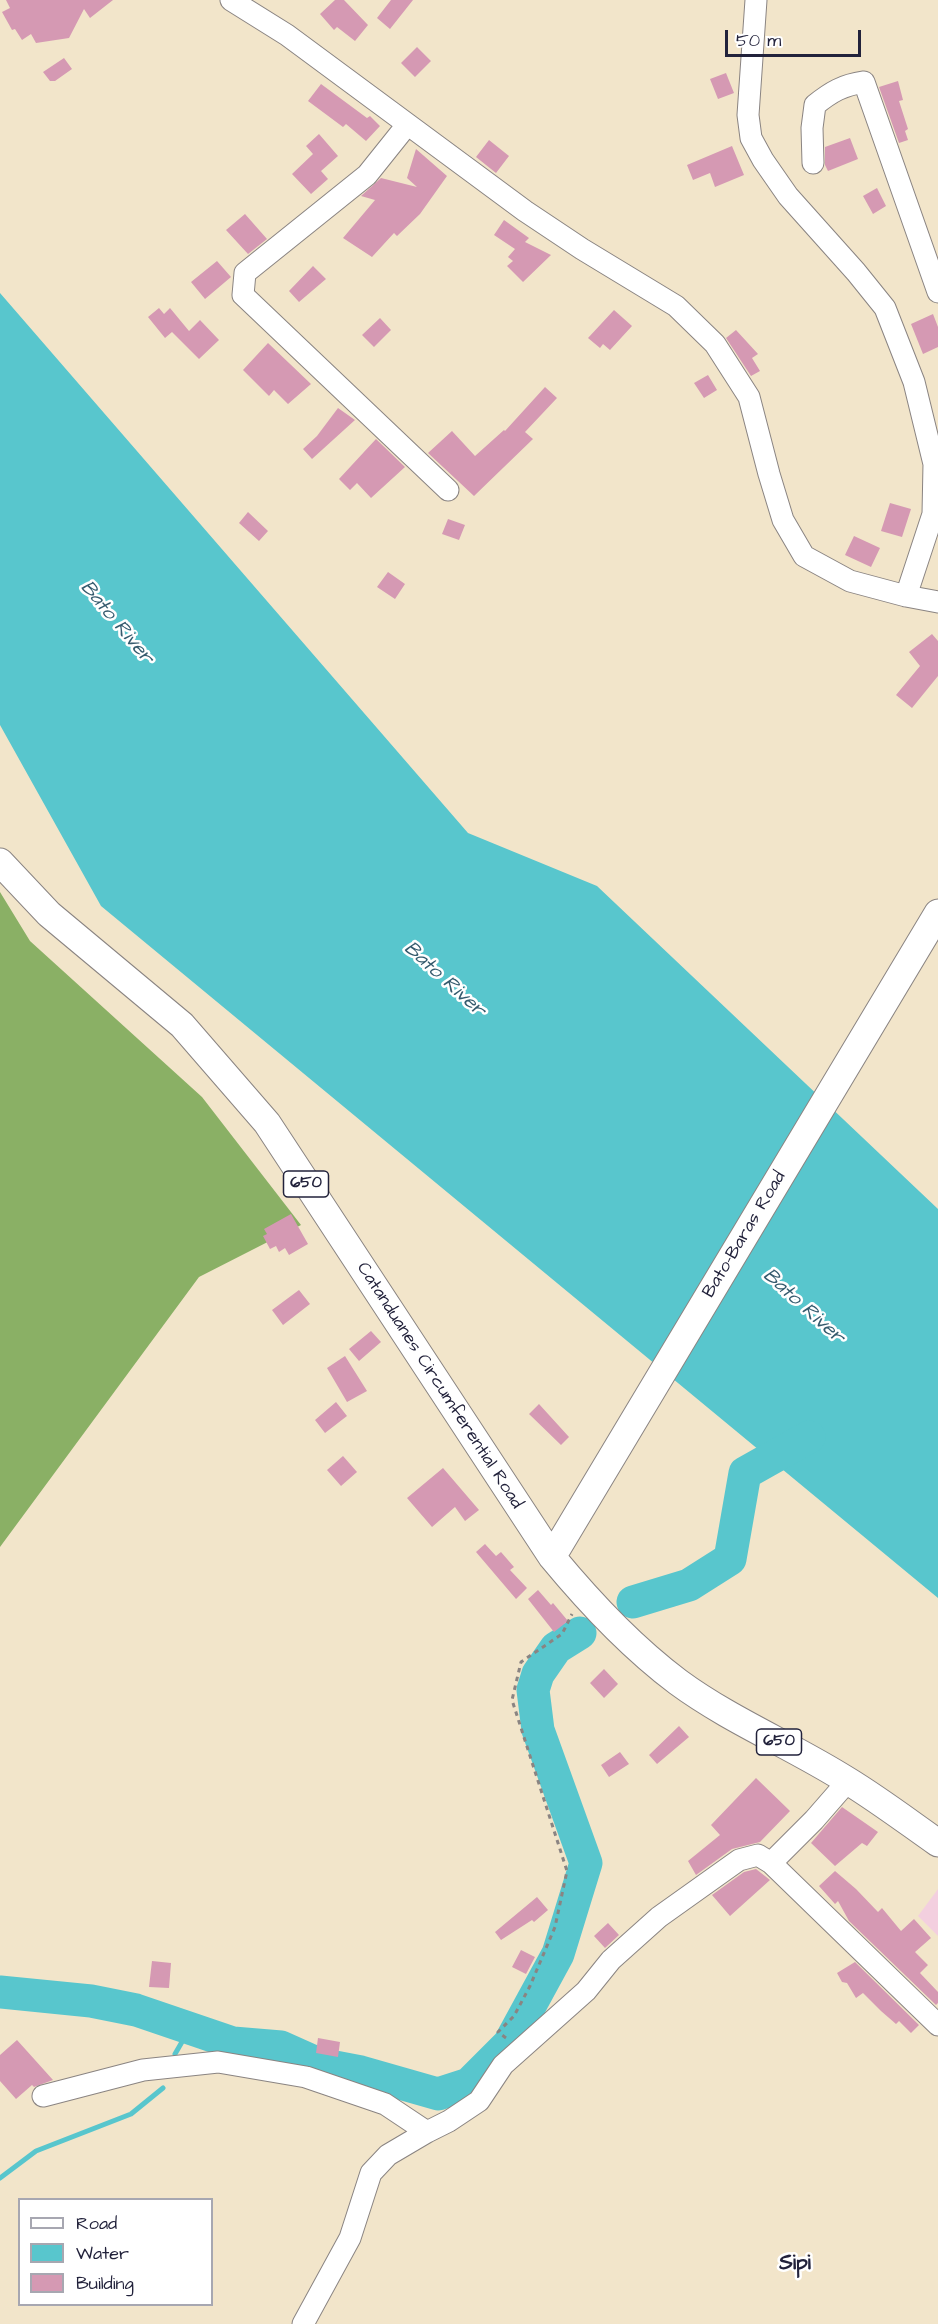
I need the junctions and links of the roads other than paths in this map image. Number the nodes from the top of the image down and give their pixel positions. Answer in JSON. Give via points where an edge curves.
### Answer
{"nodes":[{"id":1,"x":231,"y":0,"type":"edge"},
{"id":2,"x":756,"y":0,"type":"edge"},
{"id":3,"x":407,"y":125,"type":"junction"},
{"id":4,"x":813,"y":163,"type":"dead end"},
{"id":5,"x":938,"y":292,"type":"edge"},
{"id":6,"x":448,"y":490,"type":"dead end"},
{"id":7,"x":906,"y":596,"type":"junction"},
{"id":8,"x":938,"y":602,"type":"edge"},
{"id":9,"x":0,"y":862,"type":"edge"},
{"id":10,"x":938,"y":913,"type":"edge"},
{"id":11,"x":552,"y":1557,"type":"junction"},
{"id":12,"x":848,"y":1780,"type":"junction"},
{"id":13,"x":938,"y":1843,"type":"edge"},
{"id":14,"x":771,"y":1863,"type":"junction"},
{"id":15,"x":938,"y":2025,"type":"edge"},
{"id":16,"x":43,"y":2096,"type":"dead end"},
{"id":17,"x":427,"y":2132,"type":"junction"},
{"id":18,"x":303,"y":2324,"type":"edge"}],
"edges":[{"from":1,"to":3,"type":"street","via":[[287,35]]},
{"from":2,"to":7,"type":"street","via":[[748,114],[751,138],[788,196],[885,308],[914,382],[934,464],[933,514]]},
{"from":3,"to":6,"type":"street","via":[[367,175],[245,273],[243,295]]},
{"from":3,"to":7,"type":"street","via":[[525,211],[676,306],[715,344],[749,397],[783,519],[804,556],[850,581]]},
{"from":4,"to":5,"type":"street","via":[[815,105],[846,84],[864,82]]},
{"from":7,"to":8,"type":"street"},
{"from":9,"to":11,"type":"main road","name":"Catanduanes Circumferential Road","number":"650","via":[[49,914],[182,1025],[267,1123]]},
{"from":10,"to":11,"type":"main road","name":"Bato-Baras Road"},
{"from":11,"to":12,"type":"main road","name":"Catanduanes Circumferential Road","number":"650","via":[[624,1637],[678,1682]]},
{"from":12,"to":13,"type":"main road","name":"Catanduanes Circumferential Road","number":"650"},
{"from":12,"to":14,"type":"street"},
{"from":14,"to":15,"type":"street"},
{"from":14,"to":17,"type":"street","via":[[759,1855],[740,1860],[658,1917],[611,1960],[586,1991],[504,2065],[479,2102]]},
{"from":16,"to":17,"type":"street","via":[[143,2070],[218,2062],[306,2077],[386,2104]]},
{"from":17,"to":18,"type":"street","via":[[388,2155],[370,2173],[350,2238]]}]}
